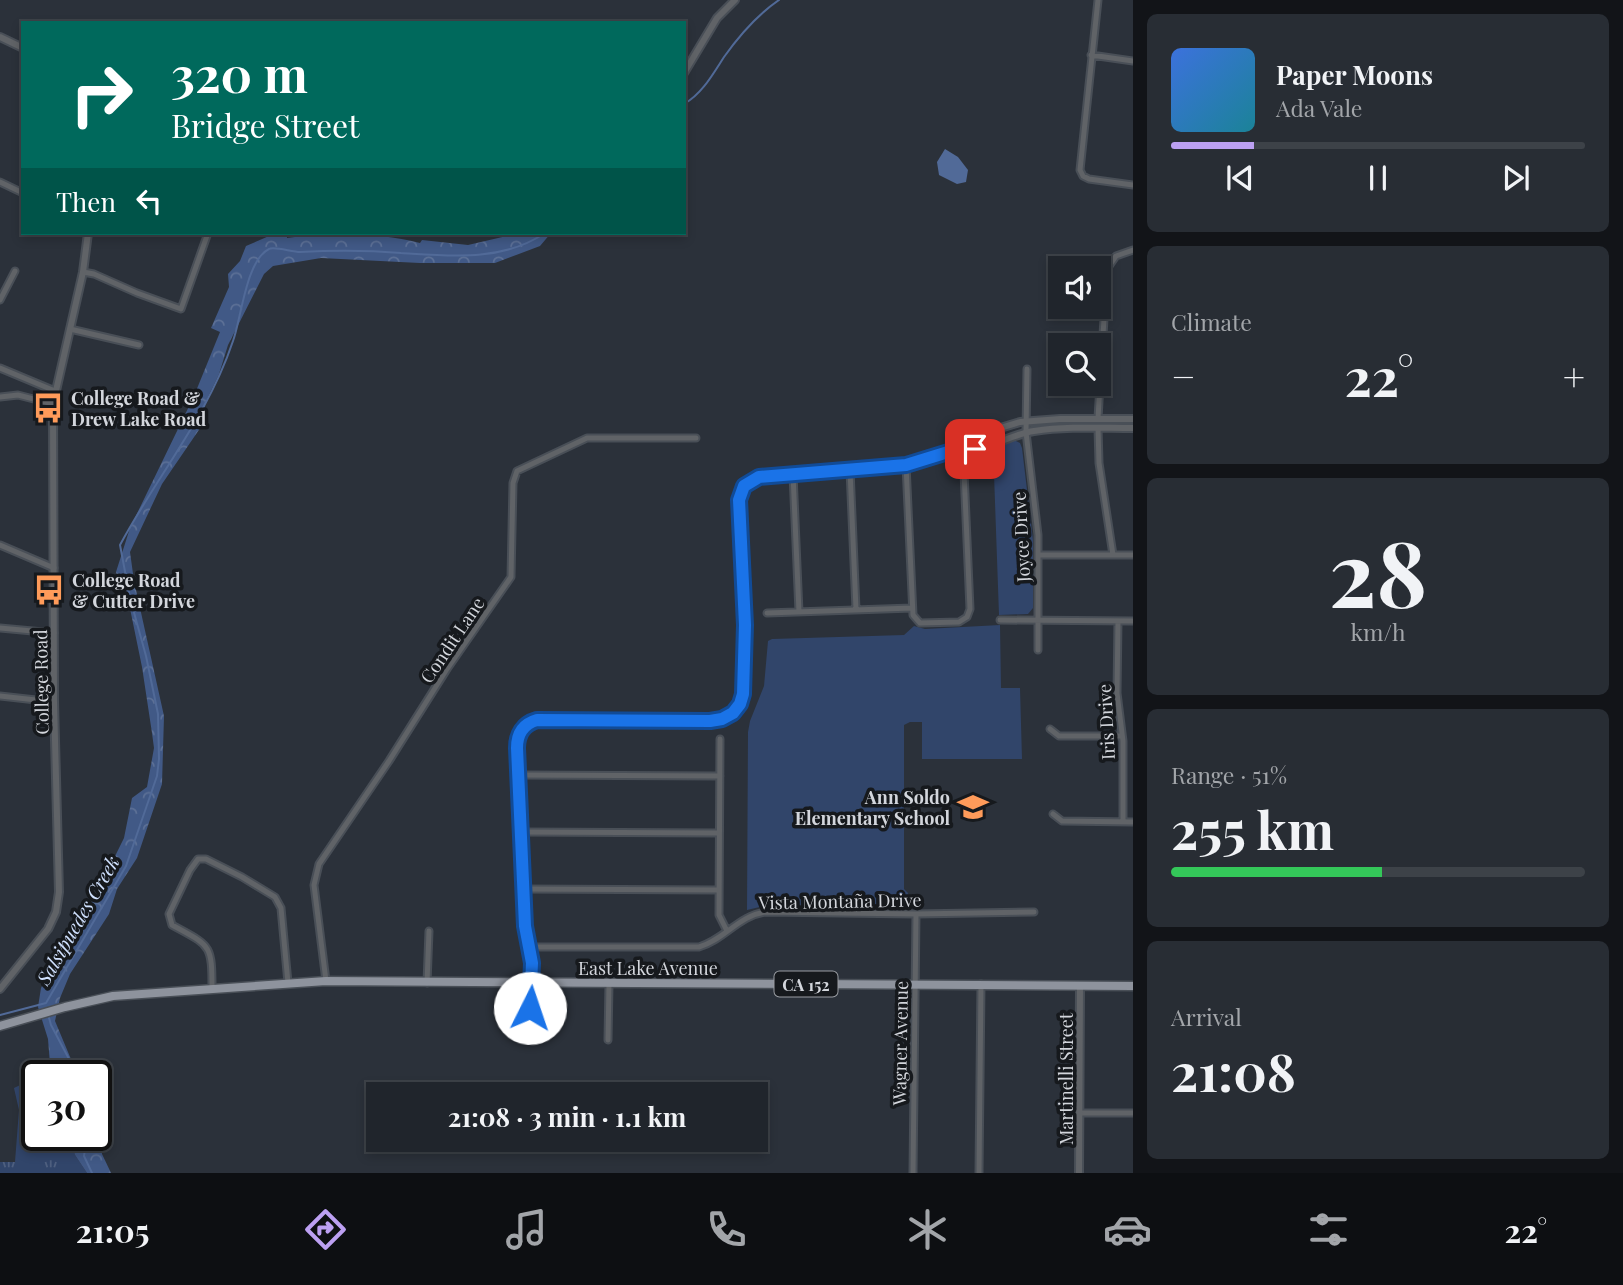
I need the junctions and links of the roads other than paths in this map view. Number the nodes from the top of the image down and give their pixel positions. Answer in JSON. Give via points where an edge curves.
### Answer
{"nodes":[{"id":1,"x":735,"y":0,"type":"edge"},
{"id":2,"x":1098,"y":0,"type":"edge"},
{"id":3,"x":0,"y":37,"type":"edge"},
{"id":4,"x":21,"y":47,"type":"edge"},
{"id":5,"x":1091,"y":55,"type":"junction"},
{"id":6,"x":1133,"y":61,"type":"edge"},
{"id":7,"x":686,"y":70,"type":"edge"},
{"id":8,"x":0,"y":182,"type":"edge"},
{"id":9,"x":1133,"y":185,"type":"edge"},
{"id":10,"x":21,"y":192,"type":"edge"},
{"id":11,"x":88,"y":235,"type":"edge"},
{"id":12,"x":208,"y":235,"type":"edge"},
{"id":13,"x":1133,"y":250,"type":"edge"},
{"id":14,"x":15,"y":271,"type":"dead end"},
{"id":15,"x":83,"y":272,"type":"junction"},
{"id":16,"x":0,"y":300,"type":"edge"},
{"id":17,"x":69,"y":329,"type":"junction"},
{"id":18,"x":139,"y":345,"type":"dead end"},
{"id":19,"x":0,"y":368,"type":"edge"},
{"id":20,"x":1027,"y":369,"type":"dead end"},
{"id":21,"x":55,"y":391,"type":"junction"},
{"id":22,"x":0,"y":397,"type":"edge"},
{"id":23,"x":53,"y":404,"type":"junction"},
{"id":24,"x":1098,"y":418,"type":"junction"},
{"id":25,"x":1133,"y":419,"type":"edge"},
{"id":26,"x":1026,"y":422,"type":"junction"},
{"id":27,"x":1098,"y":428,"type":"junction"},
{"id":28,"x":1133,"y":428,"type":"edge"},
{"id":29,"x":1026,"y":432,"type":"junction"},
{"id":30,"x":696,"y":438,"type":"dead end"},
{"id":31,"x":960,"y":448,"type":"junction"},
{"id":32,"x":906,"y":465,"type":"junction"},
{"id":33,"x":850,"y":470,"type":"junction"},
{"id":34,"x":793,"y":474,"type":"junction"},
{"id":35,"x":0,"y":545,"type":"edge"},
{"id":36,"x":1038,"y":555,"type":"junction"},
{"id":37,"x":1113,"y":555,"type":"junction"},
{"id":38,"x":1133,"y":555,"type":"edge"},
{"id":39,"x":54,"y":569,"type":"junction"},
{"id":40,"x":912,"y":608,"type":"junction"},
{"id":41,"x":856,"y":610,"type":"junction"},
{"id":42,"x":799,"y":612,"type":"junction"},
{"id":43,"x":767,"y":613,"type":"dead end"},
{"id":44,"x":1000,"y":620,"type":"dead end"},
{"id":45,"x":1038,"y":620,"type":"junction"},
{"id":46,"x":1118,"y":621,"type":"junction"},
{"id":47,"x":1133,"y":621,"type":"edge"},
{"id":48,"x":0,"y":628,"type":"edge"},
{"id":49,"x":54,"y":633,"type":"junction"},
{"id":50,"x":1038,"y":650,"type":"dead end"},
{"id":51,"x":0,"y":696,"type":"edge"},
{"id":52,"x":54,"y":702,"type":"junction"},
{"id":53,"x":1050,"y":729,"type":"dead end"},
{"id":54,"x":1122,"y":736,"type":"junction"},
{"id":55,"x":720,"y":739,"type":"dead end"},
{"id":56,"x":519,"y":775,"type":"junction"},
{"id":57,"x":720,"y":776,"type":"junction"},
{"id":58,"x":1053,"y":814,"type":"dead end"},
{"id":59,"x":1123,"y":821,"type":"junction"},
{"id":60,"x":1133,"y":822,"type":"edge"},
{"id":61,"x":521,"y":832,"type":"junction"},
{"id":62,"x":719,"y":833,"type":"junction"},
{"id":63,"x":523,"y":889,"type":"junction"},
{"id":64,"x":719,"y":890,"type":"junction"},
{"id":65,"x":1034,"y":912,"type":"dead end"},
{"id":66,"x":916,"y":914,"type":"junction"},
{"id":67,"x":429,"y":931,"type":"dead end"},
{"id":68,"x":727,"y":931,"type":"junction"},
{"id":69,"x":530,"y":947,"type":"junction"},
{"id":70,"x":326,"y":981,"type":"junction"},
{"id":71,"x":288,"y":983,"type":"junction"},
{"id":72,"x":427,"y":983,"type":"junction"},
{"id":73,"x":531,"y":983,"type":"junction"},
{"id":74,"x":609,"y":984,"type":"junction"},
{"id":75,"x":915,"y":984,"type":"junction"},
{"id":76,"x":981,"y":984,"type":"junction"},
{"id":77,"x":1080,"y":986,"type":"junction"},
{"id":78,"x":1133,"y":986,"type":"edge"},
{"id":79,"x":212,"y":988,"type":"junction"},
{"id":80,"x":0,"y":989,"type":"edge"},
{"id":81,"x":0,"y":1026,"type":"edge"},
{"id":82,"x":528,"y":1032,"type":"dead end"},
{"id":83,"x":608,"y":1040,"type":"dead end"},
{"id":84,"x":1079,"y":1113,"type":"junction"},
{"id":85,"x":1133,"y":1113,"type":"edge"},
{"id":86,"x":913,"y":1173,"type":"edge"},
{"id":87,"x":979,"y":1173,"type":"edge"},
{"id":88,"x":1079,"y":1173,"type":"edge"}],
"edges":[{"from":1,"to":7,"type":"street","via":[[717,18]]},
{"from":2,"to":5,"type":"street"},
{"from":3,"to":4,"type":"street"},
{"from":5,"to":6,"type":"street"},
{"from":5,"to":9,"type":"street","via":[[1080,172],[1089,179]]},
{"from":8,"to":10,"type":"street"},
{"from":11,"to":15,"type":"street","name":"College Road"},
{"from":12,"to":15,"type":"street","via":[[181,309]]},
{"from":13,"to":24,"type":"street","via":[[1119,253],[1107,269]]},
{"from":14,"to":16,"type":"street"},
{"from":15,"to":17,"type":"street","name":"College Road"},
{"from":17,"to":18,"type":"street"},
{"from":17,"to":21,"type":"street","name":"College Road"},
{"from":19,"to":21,"type":"street"},
{"from":20,"to":26,"type":"street","name":"Joyce Drive"},
{"from":21,"to":23,"type":"street","name":"College Road"},
{"from":22,"to":23,"type":"street","via":[[18,395]]},
{"from":23,"to":39,"type":"street","name":"College Road"},
{"from":24,"to":25,"type":"street"},
{"from":24,"to":26,"type":"street"},
{"from":26,"to":29,"type":"street","name":"Joyce Drive"},
{"from":26,"to":31,"type":"street","via":[[968,440]]},
{"from":27,"to":28,"type":"street"},
{"from":27,"to":29,"type":"street"},
{"from":27,"to":37,"type":"street"},
{"from":29,"to":31,"type":"street","via":[[970,450]]},
{"from":29,"to":36,"type":"street","name":"Joyce Drive"},
{"from":30,"to":70,"type":"street","name":"Condit Lane","via":[[587,438],[517,471],[512,577],[319,864],[314,885]]},
{"from":31,"to":32,"type":"street"},
{"from":31,"to":40,"type":"street","via":[[970,612],[959,622],[918,622]]},
{"from":32,"to":33,"type":"street"},
{"from":32,"to":40,"type":"street"},
{"from":33,"to":34,"type":"street"},
{"from":33,"to":41,"type":"street"},
{"from":34,"to":42,"type":"street"},
{"from":34,"to":56,"type":"street","via":[[753,479],[740,496],[745,641],[743,694],[736,711],[714,721],[534,721],[519,735]]},
{"from":35,"to":39,"type":"street"},
{"from":36,"to":37,"type":"street"},
{"from":36,"to":45,"type":"street","name":"Joyce Drive"},
{"from":37,"to":38,"type":"street"},
{"from":39,"to":49,"type":"street","name":"College Road"},
{"from":40,"to":41,"type":"street"},
{"from":41,"to":42,"type":"street"},
{"from":42,"to":43,"type":"street"},
{"from":44,"to":45,"type":"street"},
{"from":45,"to":46,"type":"street"},
{"from":45,"to":50,"type":"street","name":"Joyce Drive"},
{"from":46,"to":47,"type":"street"},
{"from":46,"to":54,"type":"street","name":"Iris Drive"},
{"from":48,"to":49,"type":"street"},
{"from":49,"to":52,"type":"street","name":"College Road"},
{"from":51,"to":52,"type":"street"},
{"from":52,"to":80,"type":"street","name":"College Road","via":[[60,878],[56,912]]},
{"from":53,"to":54,"type":"street","via":[[1059,736]]},
{"from":54,"to":59,"type":"street","name":"Iris Drive"},
{"from":55,"to":57,"type":"street"},
{"from":56,"to":57,"type":"street"},
{"from":56,"to":61,"type":"street"},
{"from":57,"to":62,"type":"street"},
{"from":58,"to":59,"type":"street","via":[[1062,821]]},
{"from":59,"to":60,"type":"street"},
{"from":61,"to":62,"type":"street"},
{"from":61,"to":63,"type":"street"},
{"from":62,"to":64,"type":"street"},
{"from":63,"to":64,"type":"street"},
{"from":63,"to":69,"type":"street"},
{"from":64,"to":68,"type":"street","via":[[719,915]]},
{"from":65,"to":66,"type":"street","name":"Vista Montaña Drive"},
{"from":66,"to":68,"type":"street","name":"Vista Montaña Drive","via":[[762,913]]},
{"from":66,"to":75,"type":"street","name":"Wagner Avenue"},
{"from":67,"to":72,"type":"street"},
{"from":68,"to":69,"type":"street","name":"Vista Montaña Drive","via":[[699,947]]},
{"from":69,"to":73,"type":"street"},
{"from":70,"to":71,"type":"main road","name":"East Lake Avenue","number":"CA 152"},
{"from":70,"to":72,"type":"main road","name":"East Lake Avenue","number":"CA 152"},
{"from":71,"to":79,"type":"main road","name":"East Lake Avenue","number":"CA 152"},
{"from":71,"to":79,"type":"street","via":[[281,908],[275,897],[206,859],[198,859],[169,914],[172,925],[209,949]]},
{"from":72,"to":73,"type":"main road","name":"East Lake Avenue","number":"CA 152"},
{"from":73,"to":74,"type":"main road","name":"East Lake Avenue","number":"CA 152"},
{"from":73,"to":82,"type":"street"},
{"from":74,"to":75,"type":"main road","name":"East Lake Avenue","number":"CA 152"},
{"from":74,"to":83,"type":"street"},
{"from":75,"to":76,"type":"main road","name":"East Lake Avenue","number":"CA 152"},
{"from":75,"to":86,"type":"street","name":"Wagner Avenue"},
{"from":76,"to":77,"type":"main road","name":"East Lake Avenue","number":"CA 152"},
{"from":76,"to":87,"type":"street"},
{"from":77,"to":78,"type":"main road","name":"East Lake Avenue","number":"CA 152"},
{"from":77,"to":84,"type":"street","name":"Martinelli Street"},
{"from":79,"to":81,"type":"main road","name":"East Lake Avenue","number":"CA 152","via":[[113,996]]},
{"from":84,"to":85,"type":"street"},
{"from":84,"to":88,"type":"street","name":"Martinelli Street"}]}
